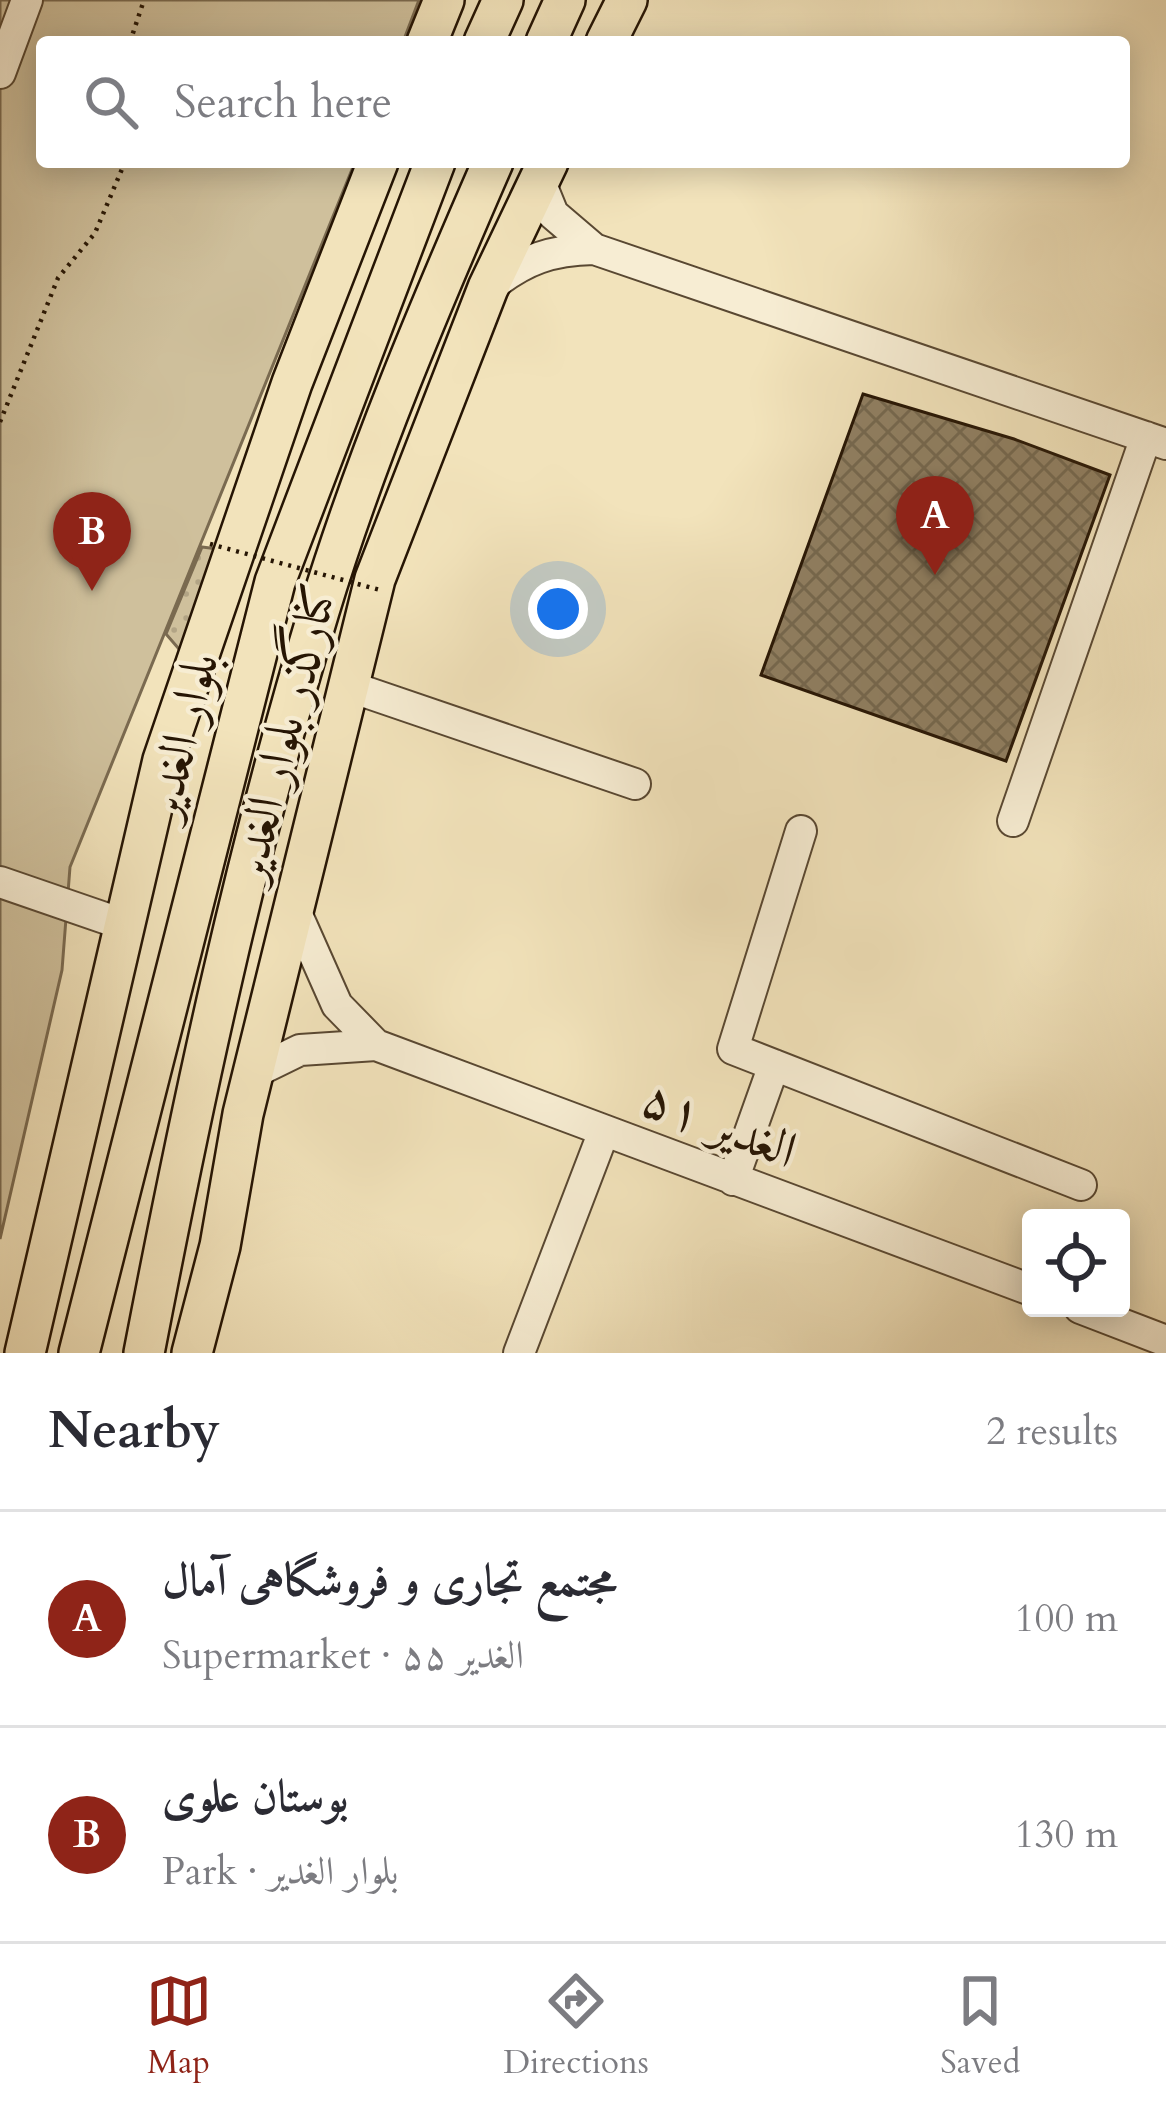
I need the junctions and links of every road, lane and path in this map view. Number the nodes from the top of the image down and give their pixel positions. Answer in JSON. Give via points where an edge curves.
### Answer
{"nodes":[{"id":1,"x":27,"y":0,"type":"edge"},
{"id":2,"x":144,"y":0,"type":"edge"},
{"id":3,"x":444,"y":0,"type":"edge"},
{"id":4,"x":502,"y":0,"type":"edge"},
{"id":5,"x":565,"y":0,"type":"edge"},
{"id":6,"x":627,"y":0,"type":"edge"},
{"id":7,"x":132,"y":36,"type":"edge"},
{"id":8,"x":429,"y":36,"type":"edge"},
{"id":9,"x":487,"y":36,"type":"edge"},
{"id":10,"x":549,"y":36,"type":"edge"},
{"id":11,"x":609,"y":36,"type":"edge"},
{"id":12,"x":0,"y":73,"type":"edge"},
{"id":13,"x":122,"y":168,"type":"edge"},
{"id":14,"x":376,"y":168,"type":"edge"},
{"id":15,"x":433,"y":168,"type":"edge"},
{"id":16,"x":490,"y":168,"type":"edge"},
{"id":17,"x":544,"y":172,"type":"edge"},
{"id":18,"x":594,"y":249,"type":"junction"},
{"id":19,"x":488,"y":288,"type":"junction"},
{"id":20,"x":0,"y":422,"type":"edge"},
{"id":21,"x":1156,"y":441,"type":"edge"},
{"id":22,"x":211,"y":544,"type":"dead end"},
{"id":23,"x":380,"y":590,"type":"dead end"},
{"id":24,"x":348,"y":686,"type":"junction"},
{"id":25,"x":635,"y":784,"type":"dead end"},
{"id":26,"x":1013,"y":821,"type":"dead end"},
{"id":27,"x":801,"y":831,"type":"dead end"},
{"id":28,"x":0,"y":882,"type":"edge"},
{"id":29,"x":293,"y":906,"type":"junction"},
{"id":30,"x":125,"y":925,"type":"junction"},
{"id":31,"x":376,"y":1046,"type":"junction"},
{"id":32,"x":154,"y":1059,"type":"junction"},
{"id":33,"x":774,"y":1065,"type":"junction"},
{"id":34,"x":254,"y":1073,"type":"junction"},
{"id":35,"x":604,"y":1131,"type":"junction"},
{"id":36,"x":733,"y":1180,"type":"junction"},
{"id":37,"x":1081,"y":1185,"type":"dead end"},
{"id":38,"x":52,"y":1237,"type":"junction"},
{"id":39,"x":220,"y":1246,"type":"junction"},
{"id":40,"x":1022,"y":1287,"type":"edge"},
{"id":41,"x":1103,"y":1317,"type":"edge"},
{"id":42,"x":1166,"y":1341,"type":"edge"},
{"id":43,"x":25,"y":1353,"type":"edge"},
{"id":44,"x":80,"y":1353,"type":"edge"},
{"id":45,"x":145,"y":1353,"type":"edge"},
{"id":46,"x":192,"y":1353,"type":"edge"},
{"id":47,"x":519,"y":1353,"type":"edge"}],
"edges":[{"from":1,"to":12,"type":"street"},
{"from":2,"to":7,"type":"path"},
{"from":3,"to":8,"type":"main road"},
{"from":4,"to":9,"type":"main road"},
{"from":5,"to":10,"type":"main road"},
{"from":6,"to":11,"type":"main road"},
{"from":13,"to":20,"type":"path","via":[[95,233],[58,278]]},
{"from":14,"to":30,"type":"main road","via":[[192,667]]},
{"from":15,"to":32,"type":"main road","name":"بلوار الغدیر","via":[[275,582]]},
{"from":16,"to":45,"type":"main road","name":"بلوار الغدیر","via":[[407,362],[320,608],[198,1072]]},
{"from":17,"to":18,"type":"street","via":[[553,214]]},
{"from":17,"to":19,"type":"main road","name":"کنارگذر بلوار الغدیر"},
{"from":18,"to":19,"type":"street","via":[[544,252]]},
{"from":18,"to":21,"type":"street"},
{"from":19,"to":24,"type":"main road","name":"کنارگذر بلوار الغدیر","via":[[375,579]]},
{"from":21,"to":26,"type":"street"},
{"from":22,"to":23,"type":"path","bridge":true},
{"from":24,"to":25,"type":"street"},
{"from":24,"to":29,"type":"main road","name":"کنارگذر بلوار الغدیر"},
{"from":27,"to":33,"type":"street","via":[[733,1049]]},
{"from":28,"to":30,"type":"street"},
{"from":29,"to":31,"type":"street","via":[[337,1006]]},
{"from":29,"to":34,"type":"main road","name":"کنارگذر بلوار الغدیر"},
{"from":30,"to":38,"type":"main road"},
{"from":31,"to":34,"type":"street","via":[[300,1050]]},
{"from":31,"to":35,"type":"street","name":"الغدیر ۵۱"},
{"from":32,"to":38,"type":"main road"},
{"from":32,"to":44,"type":"main road","name":"بلوار الغدیر"},
{"from":33,"to":36,"type":"street"},
{"from":33,"to":37,"type":"street"},
{"from":34,"to":39,"type":"main road","name":"کنارگذر بلوار الغدیر"},
{"from":35,"to":36,"type":"street","name":"الغدیر ۵۱"},
{"from":35,"to":47,"type":"street"},
{"from":36,"to":40,"type":"street","name":"الغدیر ۵۱"},
{"from":38,"to":43,"type":"main road"},
{"from":39,"to":45,"type":"main road"},
{"from":39,"to":46,"type":"main road","name":"کنارگذر بلوار الغدیر"},
{"from":41,"to":42,"type":"street"}]}
